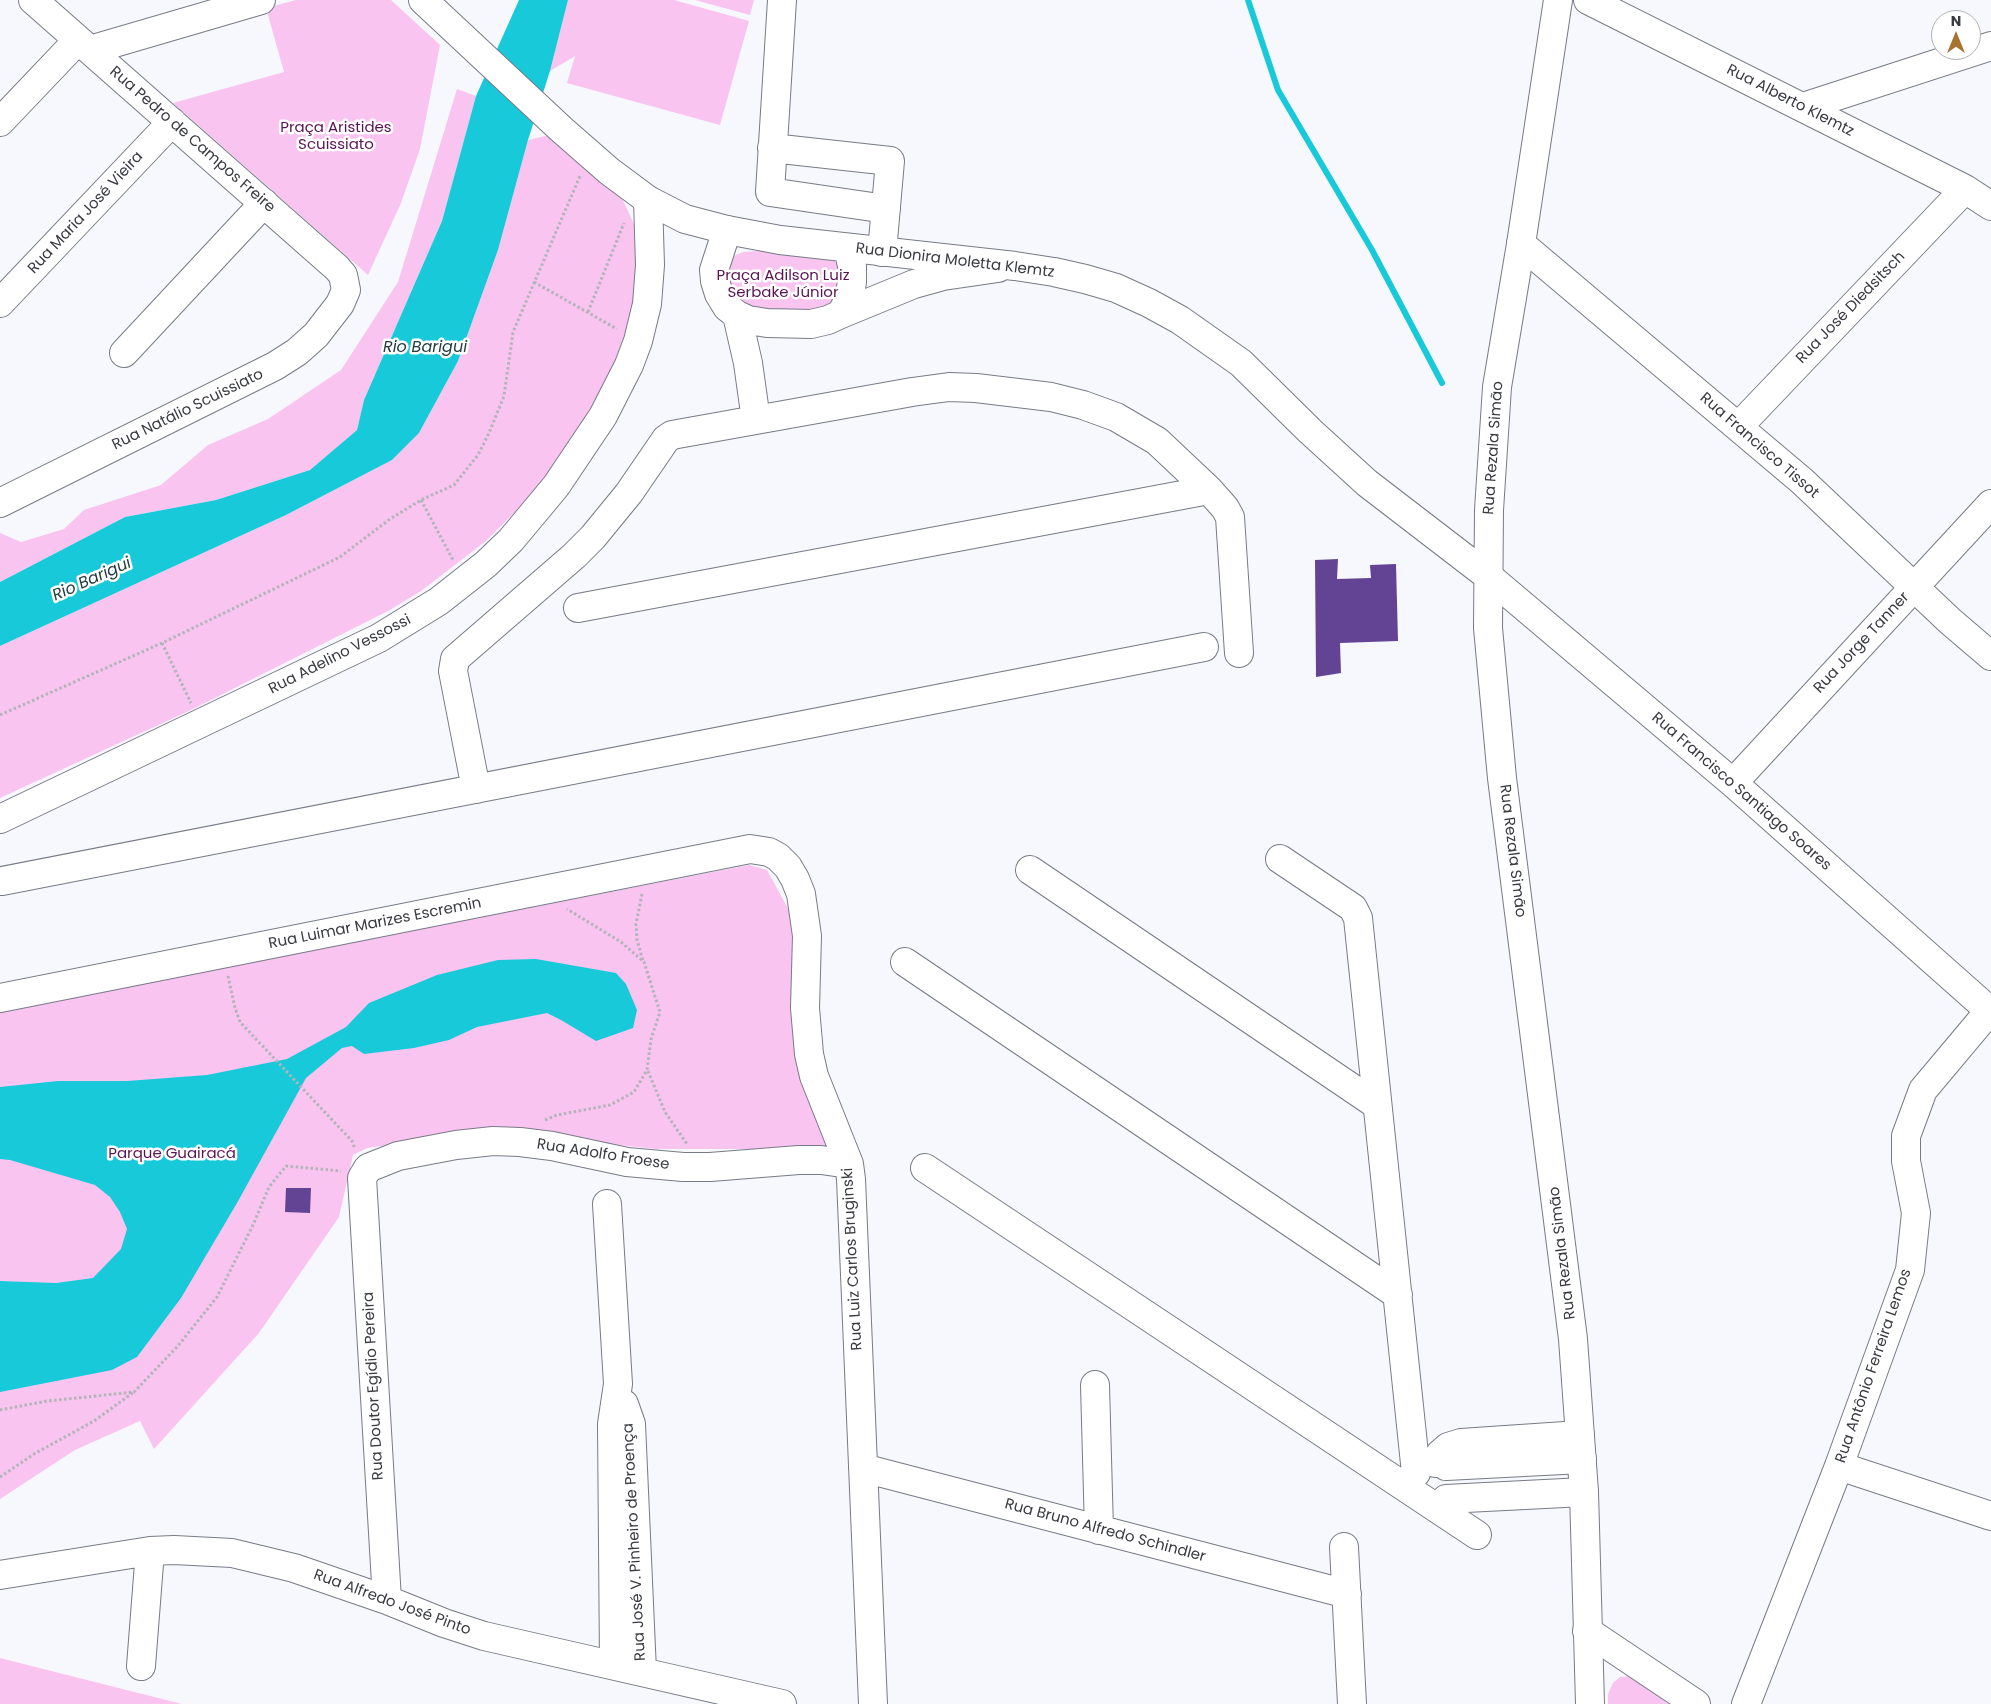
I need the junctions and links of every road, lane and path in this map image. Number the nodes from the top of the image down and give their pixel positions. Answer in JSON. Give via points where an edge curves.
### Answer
{"nodes":[{"id":1,"x":33,"y":0,"type":"edge"},
{"id":2,"x":261,"y":0,"type":"edge"},
{"id":3,"x":423,"y":0,"type":"edge"},
{"id":4,"x":782,"y":0,"type":"edge"},
{"id":5,"x":1558,"y":0,"type":"edge"},
{"id":6,"x":1588,"y":0,"type":"edge"},
{"id":7,"x":84,"y":45,"type":"junction"},
{"id":8,"x":1991,"y":46,"type":"edge"},
{"id":9,"x":1802,"y":107,"type":"junction"},
{"id":10,"x":0,"y":122,"type":"edge"},
{"id":11,"x":172,"y":122,"type":"junction"},
{"id":12,"x":772,"y":148,"type":"junction"},
{"id":13,"x":589,"y":154,"type":"junction"},
{"id":14,"x":1965,"y":189,"type":"junction"},
{"id":15,"x":642,"y":196,"type":"junction"},
{"id":16,"x":264,"y":203,"type":"junction"},
{"id":17,"x":1991,"y":206,"type":"edge"},
{"id":18,"x":886,"y":209,"type":"junction"},
{"id":19,"x":727,"y":230,"type":"junction"},
{"id":20,"x":1521,"y":244,"type":"junction"},
{"id":21,"x":848,"y":248,"type":"junction"},
{"id":22,"x":882,"y":252,"type":"junction"},
{"id":23,"x":1014,"y":266,"type":"junction"},
{"id":24,"x":534,"y":282,"type":"junction"},
{"id":25,"x":346,"y":284,"type":"joint"},
{"id":26,"x":0,"y":304,"type":"edge"},
{"id":27,"x":588,"y":312,"type":"junction"},
{"id":28,"x":841,"y":314,"type":"junction"},
{"id":29,"x":737,"y":316,"type":"junction"},
{"id":30,"x":638,"y":341,"type":"junction"},
{"id":31,"x":124,"y":353,"type":"dead end"},
{"id":32,"x":756,"y":420,"type":"junction"},
{"id":33,"x":1738,"y":427,"type":"junction"},
{"id":34,"x":1209,"y":490,"type":"junction"},
{"id":35,"x":421,"y":500,"type":"junction"},
{"id":36,"x":0,"y":503,"type":"edge"},
{"id":37,"x":1991,"y":504,"type":"edge"},
{"id":38,"x":1488,"y":576,"type":"junction"},
{"id":39,"x":465,"y":582,"type":"junction"},
{"id":40,"x":1914,"y":587,"type":"junction"},
{"id":41,"x":578,"y":608,"type":"dead end"},
{"id":42,"x":162,"y":643,"type":"junction"},
{"id":43,"x":1204,"y":647,"type":"dead end"},
{"id":44,"x":1239,"y":653,"type":"dead end"},
{"id":45,"x":1991,"y":656,"type":"edge"},
{"id":46,"x":0,"y":715,"type":"edge"},
{"id":47,"x":201,"y":724,"type":"junction"},
{"id":48,"x":1733,"y":783,"type":"junction"},
{"id":49,"x":476,"y":789,"type":"junction"},
{"id":50,"x":0,"y":819,"type":"edge"},
{"id":51,"x":750,"y":850,"type":"joint"},
{"id":52,"x":1280,"y":859,"type":"dead end"},
{"id":53,"x":648,"y":870,"type":"junction"},
{"id":54,"x":1030,"y":870,"type":"dead end"},
{"id":55,"x":2,"y":881,"type":"dead end"},
{"id":56,"x":544,"y":890,"type":"junction"},
{"id":57,"x":224,"y":954,"type":"junction"},
{"id":58,"x":644,"y":962,"type":"junction"},
{"id":59,"x":905,"y":962,"type":"dead end"},
{"id":60,"x":0,"y":998,"type":"edge"},
{"id":61,"x":1990,"y":1011,"type":"edge"},
{"id":62,"x":647,"y":1070,"type":"junction"},
{"id":63,"x":1377,"y":1104,"type":"junction"},
{"id":64,"x":539,"y":1123,"type":"dead end"},
{"id":65,"x":849,"y":1164,"type":"junction"},
{"id":66,"x":710,"y":1167,"type":"junction"},
{"id":67,"x":926,"y":1168,"type":"dead end"},
{"id":68,"x":364,"y":1173,"type":"junction"},
{"id":69,"x":607,"y":1204,"type":"dead end"},
{"id":70,"x":1398,"y":1295,"type":"junction"},
{"id":71,"x":618,"y":1384,"type":"junction"},
{"id":72,"x":1095,"y":1385,"type":"dead end"},
{"id":73,"x":134,"y":1392,"type":"junction"},
{"id":74,"x":0,"y":1410,"type":"edge"},
{"id":75,"x":1581,"y":1447,"type":"junction"},
{"id":76,"x":1839,"y":1466,"type":"junction"},
{"id":77,"x":863,"y":1468,"type":"junction"},
{"id":78,"x":0,"y":1477,"type":"edge"},
{"id":79,"x":1433,"y":1480,"type":"junction"},
{"id":80,"x":1584,"y":1492,"type":"junction"},
{"id":81,"x":1991,"y":1516,"type":"edge"},
{"id":82,"x":1099,"y":1530,"type":"junction"},
{"id":83,"x":1477,"y":1535,"type":"dead end"},
{"id":84,"x":1344,"y":1547,"type":"dead end"},
{"id":85,"x":150,"y":1551,"type":"junction"},
{"id":86,"x":0,"y":1575,"type":"edge"},
{"id":87,"x":1347,"y":1594,"type":"junction"},
{"id":88,"x":387,"y":1600,"type":"junction"},
{"id":89,"x":1588,"y":1631,"type":"junction"},
{"id":90,"x":614,"y":1665,"type":"junction"},
{"id":91,"x":141,"y":1666,"type":"dead end"},
{"id":92,"x":642,"y":1671,"type":"junction"},
{"id":93,"x":782,"y":1704,"type":"edge"},
{"id":94,"x":873,"y":1704,"type":"edge"},
{"id":95,"x":1352,"y":1704,"type":"edge"},
{"id":96,"x":1590,"y":1704,"type":"edge"},
{"id":97,"x":1696,"y":1704,"type":"edge"},
{"id":98,"x":1746,"y":1704,"type":"edge"}],
"edges":[{"from":1,"to":7,"type":"street","name":"Rua Pedro de Campos Freire"},
{"from":2,"to":7,"type":"street"},
{"from":3,"to":13,"type":"street","name":"Rua Dionira Moletta Klemtz"},
{"from":4,"to":12,"type":"street"},
{"from":5,"to":20,"type":"street","name":"Rua Rezala Simão"},
{"from":6,"to":9,"type":"street","name":"Rua Alberto Klemtz"},
{"from":7,"to":10,"type":"street"},
{"from":7,"to":11,"type":"street","name":"Rua Pedro de Campos Freire"},
{"from":8,"to":9,"type":"street"},
{"from":9,"to":14,"type":"street","name":"Rua Alberto Klemtz"},
{"from":11,"to":16,"type":"street","name":"Rua Pedro de Campos Freire"},
{"from":11,"to":26,"type":"street","name":"Rua Maria José Vieira"},
{"from":12,"to":18,"type":"street","via":[[770,192]]},
{"from":12,"to":18,"type":"street","via":[[890,161]]},
{"from":13,"to":15,"type":"street","name":"Rua Dionira Moletta Klemtz"},
{"from":13,"to":24,"type":"path"},
{"from":14,"to":17,"type":"street","name":"Rua Alberto Klemtz"},
{"from":14,"to":33,"type":"street","name":"Rua José Diedsitsch"},
{"from":15,"to":19,"type":"street","name":"Rua Dionira Moletta Klemtz","via":[[685,219]]},
{"from":15,"to":27,"type":"path"},
{"from":15,"to":30,"type":"street","name":"Rua Adelino Vessossi","via":[[650,265],[647,304]]},
{"from":16,"to":25,"type":"street","name":"Rua Pedro de Campos Freire","via":[[337,268]]},
{"from":16,"to":31,"type":"street"},
{"from":18,"to":22,"type":"street"},
{"from":19,"to":21,"type":"street","name":"Rua Dionira Moletta Klemtz"},
{"from":19,"to":29,"type":"street","via":[[716,264],[715,281],[719,294]]},
{"from":20,"to":33,"type":"street","name":"Rua Francisco Tissot"},
{"from":20,"to":38,"type":"street","name":"Rua Rezala Simão","via":[[1497,387]]},
{"from":21,"to":22,"type":"street","name":"Rua Dionira Moletta Klemtz"},
{"from":21,"to":28,"type":"street","via":[[852,282],[849,299]]},
{"from":22,"to":23,"type":"street","name":"Rua Dionira Moletta Klemtz"},
{"from":23,"to":28,"type":"street","via":[[942,276]]},
{"from":23,"to":38,"type":"street","name":"Rua Dionira Moletta Klemtz","via":[[1116,288],[1180,320],[1241,363],[1367,483]]},
{"from":24,"to":27,"type":"path"},
{"from":24,"to":35,"type":"path","via":[[513,332],[504,396],[478,455],[454,485]]},
{"from":25,"to":36,"type":"street","name":"Rua Natálio Scuissiato","via":[[344,298],[316,335],[275,366]]},
{"from":27,"to":30,"type":"path"},
{"from":28,"to":29,"type":"street","via":[[811,324],[792,325]]},
{"from":29,"to":32,"type":"street"},
{"from":30,"to":39,"type":"street","name":"Rua Adelino Vessossi","via":[[603,416],[556,486],[511,540]]},
{"from":32,"to":34,"type":"street","via":[[930,389],[976,388],[1052,397],[1116,417],[1157,441]]},
{"from":32,"to":49,"type":"street","via":[[666,438],[629,493],[593,537],[455,659],[453,671]]},
{"from":33,"to":40,"type":"street","name":"Rua Francisco Tissot","via":[[1802,481]]},
{"from":34,"to":41,"type":"street"},
{"from":34,"to":44,"type":"street","via":[[1230,517]]},
{"from":35,"to":39,"type":"path"},
{"from":35,"to":42,"type":"path","via":[[340,557]]},
{"from":37,"to":40,"type":"street","name":"Rua Jorge Tanner"},
{"from":38,"to":48,"type":"street","name":"Rua Francisco Santiago Soares"},
{"from":38,"to":75,"type":"street","name":"Rua Rezala Simão","via":[[1488,628],[1495,718],[1559,1218]]},
{"from":39,"to":47,"type":"street","name":"Rua Adelino Vessossi","via":[[379,638]]},
{"from":40,"to":45,"type":"street","name":"Rua Francisco Tissot"},
{"from":40,"to":48,"type":"street","name":"Rua Jorge Tanner"},
{"from":42,"to":46,"type":"path"},
{"from":42,"to":47,"type":"path"},
{"from":43,"to":49,"type":"street"},
{"from":47,"to":50,"type":"street","name":"Rua Adelino Vessossi"},
{"from":48,"to":61,"type":"street","name":"Rua Francisco Santiago Soares"},
{"from":49,"to":55,"type":"street"},
{"from":51,"to":53,"type":"street","name":"Rua Luimar Marizes Escremin"},
{"from":51,"to":65,"type":"street","name":"Rua Luiz Carlos Bruginski","via":[[769,852],[778,857],[788,867],[801,894],[807,936],[805,1008],[809,1054],[814,1076]]},
{"from":52,"to":63,"type":"street","via":[[1356,913]]},
{"from":53,"to":56,"type":"street","name":"Rua Luimar Marizes Escremin"},
{"from":53,"to":58,"type":"path","via":[[636,924]]},
{"from":54,"to":63,"type":"street"},
{"from":56,"to":57,"type":"street","name":"Rua Luimar Marizes Escremin"},
{"from":56,"to":58,"type":"path","via":[[570,912],[621,942]]},
{"from":57,"to":60,"type":"street","name":"Rua Luimar Marizes Escremin"},
{"from":57,"to":68,"type":"path","via":[[240,1022],[352,1141]]},
{"from":58,"to":62,"type":"path","via":[[660,1012],[651,1038]]},
{"from":59,"to":70,"type":"street"},
{"from":61,"to":76,"type":"street","name":"Rua Antônio Ferreira Lemos","via":[[1923,1090],[1906,1136],[1906,1161],[1916,1213],[1910,1270]]},
{"from":62,"to":64,"type":"path","via":[[634,1092],[610,1104]]},
{"from":62,"to":66,"type":"path","via":[[665,1112],[681,1137]]},
{"from":63,"to":70,"type":"street"},
{"from":65,"to":66,"type":"street","name":"Rua Adolfo Froese","via":[[800,1160]]},
{"from":65,"to":77,"type":"street","name":"Rua Luiz Carlos Bruginski"},
{"from":66,"to":68,"type":"street","name":"Rua Adolfo Froese","via":[[627,1162],[552,1146],[493,1141],[456,1144],[398,1156],[378,1163]]},
{"from":67,"to":79,"type":"street"},
{"from":68,"to":73,"type":"path","via":[[286,1166],[269,1187],[217,1297],[178,1347]]},
{"from":68,"to":88,"type":"street","name":"Rua Doutor Egídio Pereira"},
{"from":69,"to":71,"type":"street","name":"Rua José V. Pinheiro de Proença"},
{"from":70,"to":79,"type":"street"},
{"from":71,"to":90,"type":"street","name":"Rua José V. Pinheiro de Proença","via":[[612,1424]]},
{"from":71,"to":92,"type":"street","name":"Rua José V. Pinheiro de Proença","via":[[631,1424]]},
{"from":72,"to":82,"type":"street"},
{"from":73,"to":74,"type":"path","via":[[48,1401]]},
{"from":73,"to":78,"type":"path","via":[[94,1421]]},
{"from":75,"to":79,"type":"street"},
{"from":75,"to":80,"type":"street","name":"Rua Rezala Simão"},
{"from":76,"to":81,"type":"street"},
{"from":76,"to":98,"type":"street","name":"Rua Antônio Ferreira Lemos"},
{"from":77,"to":82,"type":"street","name":"Rua Bruno Alfredo Schindler"},
{"from":77,"to":94,"type":"street","name":"Rua Luiz Carlos Bruginski"},
{"from":79,"to":80,"type":"street"},
{"from":79,"to":83,"type":"street"},
{"from":80,"to":89,"type":"street","name":"Rua Rezala Simão"},
{"from":82,"to":87,"type":"street","name":"Rua Bruno Alfredo Schindler"},
{"from":84,"to":87,"type":"street"},
{"from":85,"to":86,"type":"street","name":"Rua Alfredo José Pinto"},
{"from":85,"to":88,"type":"street","name":"Rua Alfredo José Pinto","via":[[232,1554],[294,1568]]},
{"from":85,"to":91,"type":"street"},
{"from":87,"to":95,"type":"street"},
{"from":88,"to":90,"type":"street","name":"Rua Alfredo José Pinto","via":[[484,1636]]},
{"from":89,"to":96,"type":"street","name":"Rua Rezala Simão"},
{"from":89,"to":97,"type":"street"},
{"from":90,"to":92,"type":"street","name":"Rua Alfredo José Pinto"},
{"from":92,"to":93,"type":"street","name":"Rua Alfredo José Pinto"}]}
